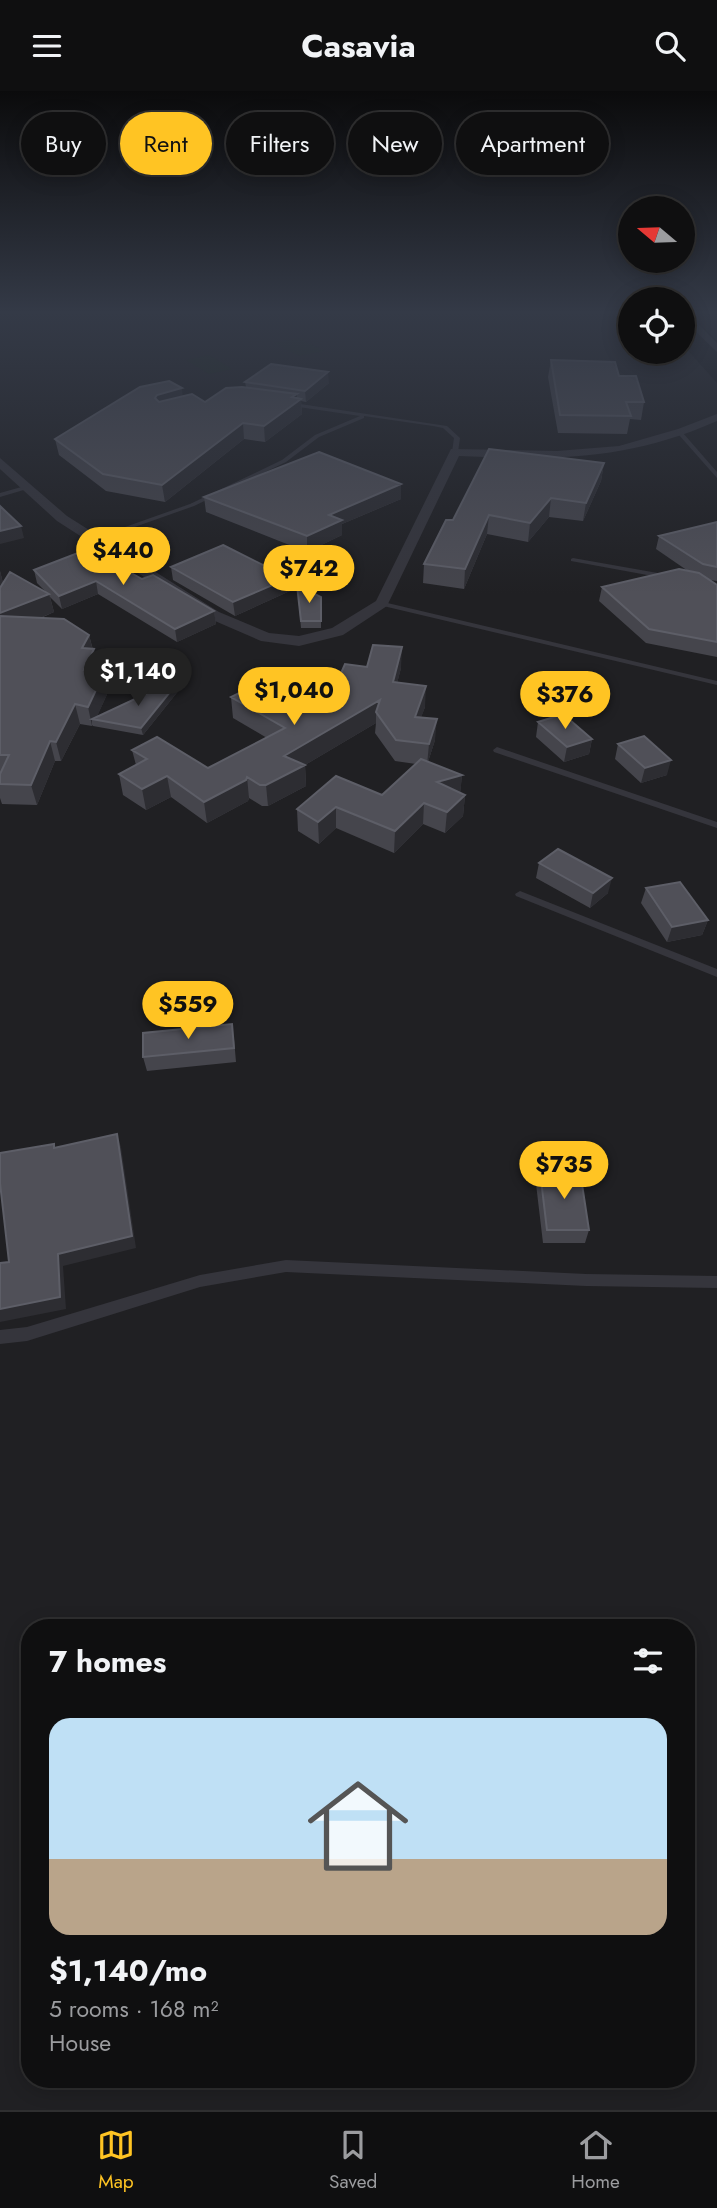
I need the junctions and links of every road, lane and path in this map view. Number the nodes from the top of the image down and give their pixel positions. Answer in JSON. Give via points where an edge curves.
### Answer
{"nodes":[{"id":1,"x":298,"y":405,"type":"edge"},
{"id":2,"x":365,"y":416,"type":"junction"},
{"id":3,"x":717,"y":417,"type":"edge"},
{"id":4,"x":681,"y":434,"type":"junction"},
{"id":5,"x":455,"y":452,"type":"junction"},
{"id":6,"x":0,"y":462,"type":"edge"},
{"id":7,"x":717,"y":476,"type":"edge"},
{"id":8,"x":25,"y":488,"type":"junction"},
{"id":9,"x":0,"y":495,"type":"edge"},
{"id":10,"x":96,"y":539,"type":"junction"},
{"id":11,"x":573,"y":560,"type":"dead end"},
{"id":12,"x":678,"y":579,"type":"edge"},
{"id":13,"x":382,"y":603,"type":"junction"},
{"id":14,"x":717,"y":683,"type":"edge"},
{"id":15,"x":497,"y":750,"type":"dead end"},
{"id":16,"x":717,"y":825,"type":"edge"},
{"id":17,"x":520,"y":894,"type":"dead end"},
{"id":18,"x":717,"y":973,"type":"edge"},
{"id":19,"x":717,"y":1282,"type":"edge"},
{"id":20,"x":0,"y":1337,"type":"edge"}],
"edges":[{"from":1,"to":2,"type":"lane"},
{"from":2,"to":5,"type":"lane","via":[[445,427],[457,438]]},
{"from":2,"to":10,"type":"lane","via":[[317,436],[284,461],[192,506]]},
{"from":3,"to":4,"type":"street"},
{"from":4,"to":5,"type":"street","via":[[594,455]]},
{"from":4,"to":7,"type":"lane"},
{"from":5,"to":13,"type":"street"},
{"from":6,"to":8,"type":"street"},
{"from":8,"to":9,"type":"lane"},
{"from":8,"to":10,"type":"street"},
{"from":10,"to":13,"type":"street","via":[[223,621],[260,635],[287,641],[316,639],[365,618]]},
{"from":11,"to":12,"type":"lane"},
{"from":13,"to":14,"type":"lane"},
{"from":15,"to":16,"type":"lane"},
{"from":17,"to":18,"type":"lane"},
{"from":19,"to":20,"type":"lane","via":[[286,1266],[201,1281],[27,1334]]}]}
